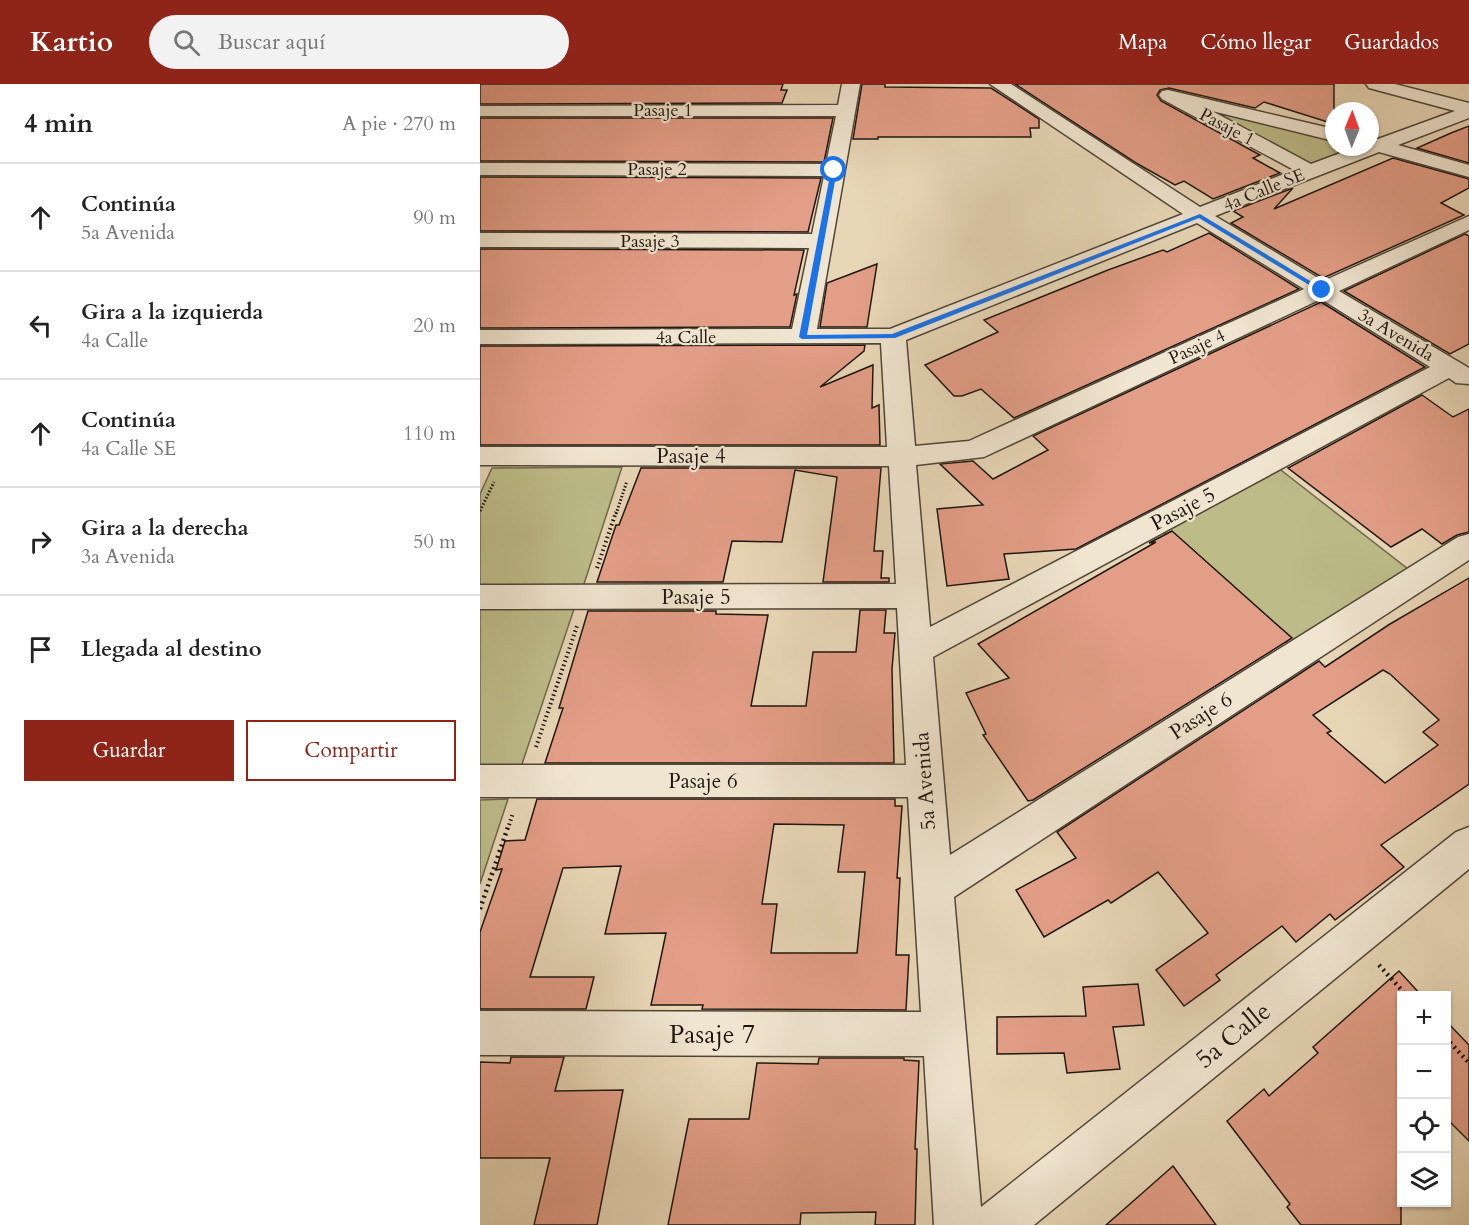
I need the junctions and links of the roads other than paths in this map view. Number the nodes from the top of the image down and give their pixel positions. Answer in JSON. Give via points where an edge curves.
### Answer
{"nodes":[{"id":1,"x":851,"y":84,"type":"edge"},
{"id":2,"x":999,"y":84,"type":"edge"},
{"id":3,"x":1375,"y":84,"type":"edge"},
{"id":4,"x":847,"y":110,"type":"junction"},
{"id":5,"x":480,"y":111,"type":"edge"},
{"id":6,"x":1469,"y":111,"type":"edge"},
{"id":7,"x":1325,"y":133,"type":"edge"},
{"id":8,"x":1379,"y":143,"type":"edge"},
{"id":9,"x":1379,"y":146,"type":"edge"},
{"id":10,"x":1347,"y":156,"type":"edge"},
{"id":11,"x":480,"y":169,"type":"edge"},
{"id":12,"x":834,"y":170,"type":"junction"},
{"id":13,"x":1310,"y":171,"type":"junction"},
{"id":14,"x":1469,"y":171,"type":"edge"},
{"id":15,"x":1200,"y":216,"type":"junction"},
{"id":16,"x":1469,"y":222,"type":"edge"},
{"id":17,"x":1442,"y":234,"type":"junction"},
{"id":18,"x":480,"y":240,"type":"edge"},
{"id":19,"x":819,"y":242,"type":"junction"},
{"id":20,"x":1469,"y":249,"type":"edge"},
{"id":21,"x":1322,"y":290,"type":"junction"},
{"id":22,"x":893,"y":336,"type":"junction"},
{"id":23,"x":480,"y":337,"type":"edge"},
{"id":24,"x":802,"y":337,"type":"junction"},
{"id":25,"x":1459,"y":373,"type":"edge"},
{"id":26,"x":480,"y":456,"type":"edge"},
{"id":27,"x":911,"y":456,"type":"junction"},
{"id":28,"x":1469,"y":545,"type":"edge"},
{"id":29,"x":912,"y":596,"type":"junction"},
{"id":30,"x":480,"y":597,"type":"edge"},
{"id":31,"x":916,"y":650,"type":"junction"},
{"id":32,"x":480,"y":781,"type":"edge"},
{"id":33,"x":925,"y":781,"type":"junction"},
{"id":34,"x":1469,"y":845,"type":"edge"},
{"id":35,"x":933,"y":888,"type":"junction"},
{"id":36,"x":480,"y":1034,"type":"edge"},
{"id":37,"x":944,"y":1034,"type":"junction"},
{"id":38,"x":958,"y":1225,"type":"edge"},
{"id":39,"x":996,"y":1225,"type":"edge"}],
"edges":[{"from":1,"to":4,"type":"street"},
{"from":2,"to":15,"type":"street","name":"3a Avenida"},
{"from":3,"to":6,"type":"street"},
{"from":4,"to":5,"type":"street","name":"Pasaje 1"},
{"from":4,"to":12,"type":"street"},
{"from":6,"to":8,"type":"street","name":"4a Calle SE"},
{"from":7,"to":13,"type":"street","name":"Pasaje 1","via":[[1168,95]]},
{"from":9,"to":14,"type":"street"},
{"from":10,"to":13,"type":"street","name":"4a Calle SE"},
{"from":11,"to":12,"type":"street","name":"Pasaje 2"},
{"from":12,"to":19,"type":"street"},
{"from":13,"to":15,"type":"street","name":"4a Calle SE"},
{"from":15,"to":21,"type":"street","name":"3a Avenida"},
{"from":15,"to":22,"type":"street","name":"4a Calle SE"},
{"from":16,"to":17,"type":"street","name":"Pasaje 4"},
{"from":17,"to":20,"type":"street"},
{"from":17,"to":21,"type":"street","name":"Pasaje 4"},
{"from":18,"to":19,"type":"street","name":"Pasaje 3"},
{"from":19,"to":24,"type":"street"},
{"from":21,"to":25,"type":"street","name":"3a Avenida"},
{"from":21,"to":27,"type":"street","name":"Pasaje 4","via":[[974,450]]},
{"from":22,"to":24,"type":"street","name":"4a Calle"},
{"from":22,"to":27,"type":"street","name":"5a Avenida"},
{"from":23,"to":24,"type":"street","name":"4a Calle"},
{"from":25,"to":31,"type":"street","name":"Pasaje 5"},
{"from":26,"to":27,"type":"street","name":"Pasaje 4"},
{"from":27,"to":29,"type":"street","name":"5a Avenida"},
{"from":28,"to":35,"type":"street","name":"Pasaje 6"},
{"from":29,"to":30,"type":"street","name":"Pasaje 5"},
{"from":29,"to":31,"type":"street","name":"5a Avenida"},
{"from":31,"to":33,"type":"street","name":"5a Avenida"},
{"from":32,"to":33,"type":"street","name":"Pasaje 6"},
{"from":33,"to":35,"type":"street","name":"5a Avenida"},
{"from":34,"to":39,"type":"street","name":"5a Calle"},
{"from":35,"to":37,"type":"street","name":"5a Avenida"},
{"from":36,"to":37,"type":"street","name":"Pasaje 7"},
{"from":37,"to":38,"type":"street","name":"5a Avenida"}]}
